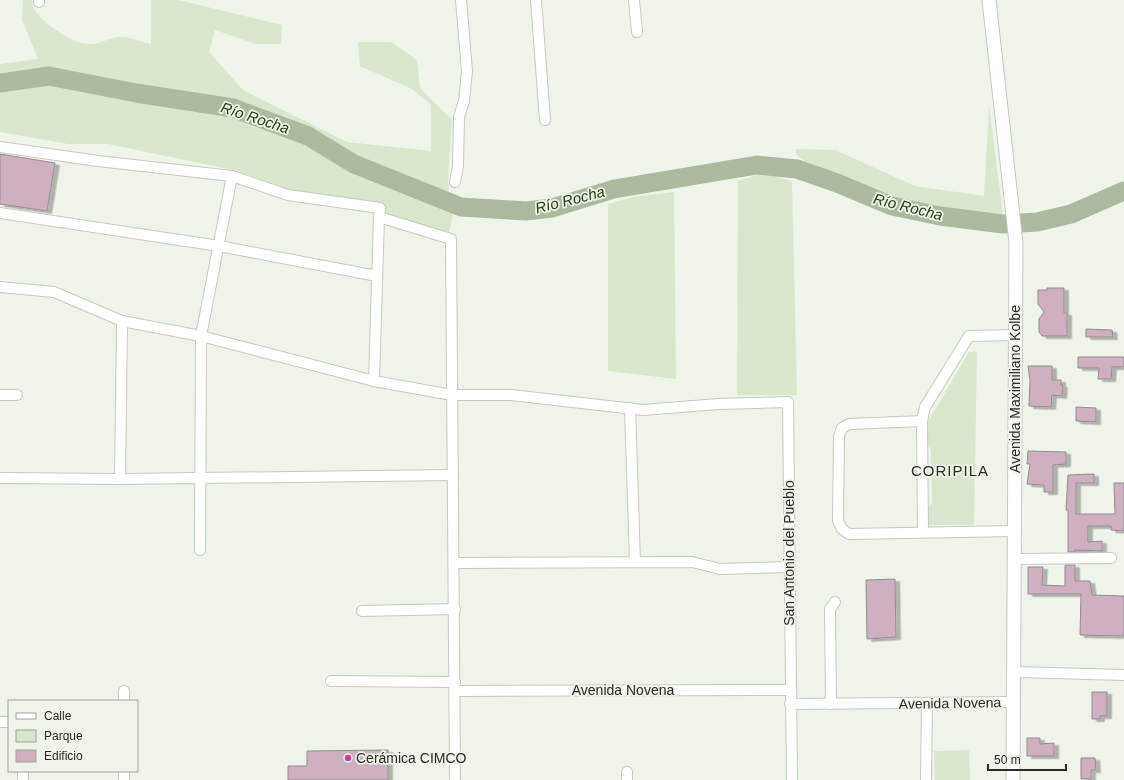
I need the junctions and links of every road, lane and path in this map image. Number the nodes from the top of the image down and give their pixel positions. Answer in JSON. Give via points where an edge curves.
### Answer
{"nodes":[{"id":1,"x":461,"y":0,"type":"edge"},
{"id":2,"x":536,"y":0,"type":"edge"},
{"id":3,"x":634,"y":0,"type":"edge"},
{"id":4,"x":989,"y":0,"type":"edge"},
{"id":5,"x":637,"y":32,"type":"dead end"},
{"id":6,"x":545,"y":120,"type":"dead end"},
{"id":7,"x":0,"y":147,"type":"edge"},
{"id":8,"x":232,"y":176,"type":"junction"},
{"id":9,"x":455,"y":182,"type":"dead end"},
{"id":10,"x":0,"y":213,"type":"edge"},
{"id":11,"x":379,"y":217,"type":"junction"},
{"id":12,"x":219,"y":246,"type":"junction"},
{"id":13,"x":377,"y":276,"type":"junction"},
{"id":14,"x":0,"y":287,"type":"edge"},
{"id":15,"x":122,"y":321,"type":"junction"},
{"id":16,"x":1015,"y":335,"type":"junction"},
{"id":17,"x":201,"y":336,"type":"junction"},
{"id":18,"x":374,"y":381,"type":"junction"},
{"id":19,"x":0,"y":395,"type":"edge"},
{"id":20,"x":17,"y":395,"type":"dead end"},
{"id":21,"x":452,"y":395,"type":"junction"},
{"id":22,"x":630,"y":408,"type":"junction"},
{"id":23,"x":922,"y":421,"type":"junction"},
{"id":24,"x":453,"y":475,"type":"junction"},
{"id":25,"x":0,"y":478,"type":"edge"},
{"id":26,"x":200,"y":478,"type":"junction"},
{"id":27,"x":120,"y":479,"type":"junction"},
{"id":28,"x":1015,"y":531,"type":"junction"},
{"id":29,"x":923,"y":532,"type":"junction"},
{"id":30,"x":200,"y":550,"type":"dead end"},
{"id":31,"x":1111,"y":558,"type":"dead end"},
{"id":32,"x":1015,"y":559,"type":"junction"},
{"id":33,"x":454,"y":562,"type":"junction"},
{"id":34,"x":635,"y":562,"type":"junction"},
{"id":35,"x":789,"y":567,"type":"junction"},
{"id":36,"x":835,"y":602,"type":"dead end"},
{"id":37,"x":455,"y":609,"type":"junction"},
{"id":38,"x":362,"y":612,"type":"dead end"},
{"id":39,"x":1014,"y":672,"type":"junction"},
{"id":40,"x":1124,"y":675,"type":"edge"},
{"id":41,"x":331,"y":681,"type":"dead end"},
{"id":42,"x":456,"y":686,"type":"junction"},
{"id":43,"x":790,"y":690,"type":"junction"},
{"id":44,"x":1014,"y":702,"type":"junction"},
{"id":45,"x":927,"y":703,"type":"junction"},
{"id":46,"x":790,"y":704,"type":"junction"},
{"id":47,"x":831,"y":704,"type":"junction"},
{"id":48,"x":455,"y":780,"type":"edge"},
{"id":49,"x":792,"y":780,"type":"edge"},
{"id":50,"x":926,"y":780,"type":"edge"},
{"id":51,"x":1013,"y":780,"type":"edge"}],
"edges":[{"from":1,"to":9,"type":"street","via":[[467,71],[464,101],[459,117],[458,166]]},
{"from":2,"to":6,"type":"street"},
{"from":3,"to":5,"type":"street"},
{"from":4,"to":16,"type":"main road","name":"Avenida Maximiliano Kolbe","via":[[1016,243]]},
{"from":7,"to":8,"type":"street"},
{"from":8,"to":11,"type":"street","via":[[288,196],[380,208]]},
{"from":8,"to":12,"type":"street"},
{"from":10,"to":12,"type":"street"},
{"from":11,"to":13,"type":"street"},
{"from":11,"to":21,"type":"street","via":[[452,239]]},
{"from":12,"to":13,"type":"street"},
{"from":12,"to":17,"type":"street"},
{"from":13,"to":18,"type":"street"},
{"from":14,"to":15,"type":"street","via":[[54,292]]},
{"from":15,"to":17,"type":"street"},
{"from":15,"to":27,"type":"street"},
{"from":16,"to":23,"type":"street","via":[[969,336],[925,407]]},
{"from":16,"to":28,"type":"main road","name":"Avenida Maximiliano Kolbe"},
{"from":17,"to":18,"type":"street"},
{"from":17,"to":26,"type":"street"},
{"from":18,"to":21,"type":"street"},
{"from":19,"to":20,"type":"street"},
{"from":21,"to":22,"type":"street","via":[[511,395]]},
{"from":21,"to":24,"type":"street"},
{"from":22,"to":34,"type":"street"},
{"from":22,"to":35,"type":"street","name":"San Antonio del Pueblo","via":[[643,410],[788,402]]},
{"from":23,"to":29,"type":"street"},
{"from":23,"to":29,"type":"street","via":[[849,424],[842,428],[839,436],[838,522],[849,534]]},
{"from":24,"to":26,"type":"street"},
{"from":24,"to":33,"type":"street"},
{"from":25,"to":27,"type":"street"},
{"from":26,"to":27,"type":"street"},
{"from":26,"to":30,"type":"street"},
{"from":28,"to":29,"type":"street"},
{"from":28,"to":32,"type":"main road","name":"Avenida Maximiliano Kolbe"},
{"from":31,"to":32,"type":"street"},
{"from":32,"to":39,"type":"main road","name":"Avenida Maximiliano Kolbe"},
{"from":33,"to":34,"type":"street"},
{"from":33,"to":37,"type":"street"},
{"from":34,"to":35,"type":"street","via":[[692,562],[720,569]]},
{"from":35,"to":43,"type":"street","name":"San Antonio del Pueblo"},
{"from":36,"to":47,"type":"street","via":[[830,609]]},
{"from":37,"to":38,"type":"street"},
{"from":37,"to":42,"type":"street"},
{"from":39,"to":40,"type":"street"},
{"from":39,"to":44,"type":"main road","name":"Avenida Maximiliano Kolbe"},
{"from":41,"to":42,"type":"street","name":"Avenida Novena"},
{"from":42,"to":43,"type":"street","name":"Avenida Novena"},
{"from":42,"to":48,"type":"street"},
{"from":43,"to":46,"type":"street","name":"San Antonio del Pueblo"},
{"from":44,"to":45,"type":"street","name":"Avenida Novena"},
{"from":44,"to":51,"type":"main road","name":"Avenida Maximiliano Kolbe"},
{"from":45,"to":47,"type":"street","name":"Avenida Novena"},
{"from":45,"to":50,"type":"street"},
{"from":46,"to":47,"type":"street","name":"Avenida Novena"},
{"from":46,"to":49,"type":"street","name":"San Antonio del Pueblo"}]}
